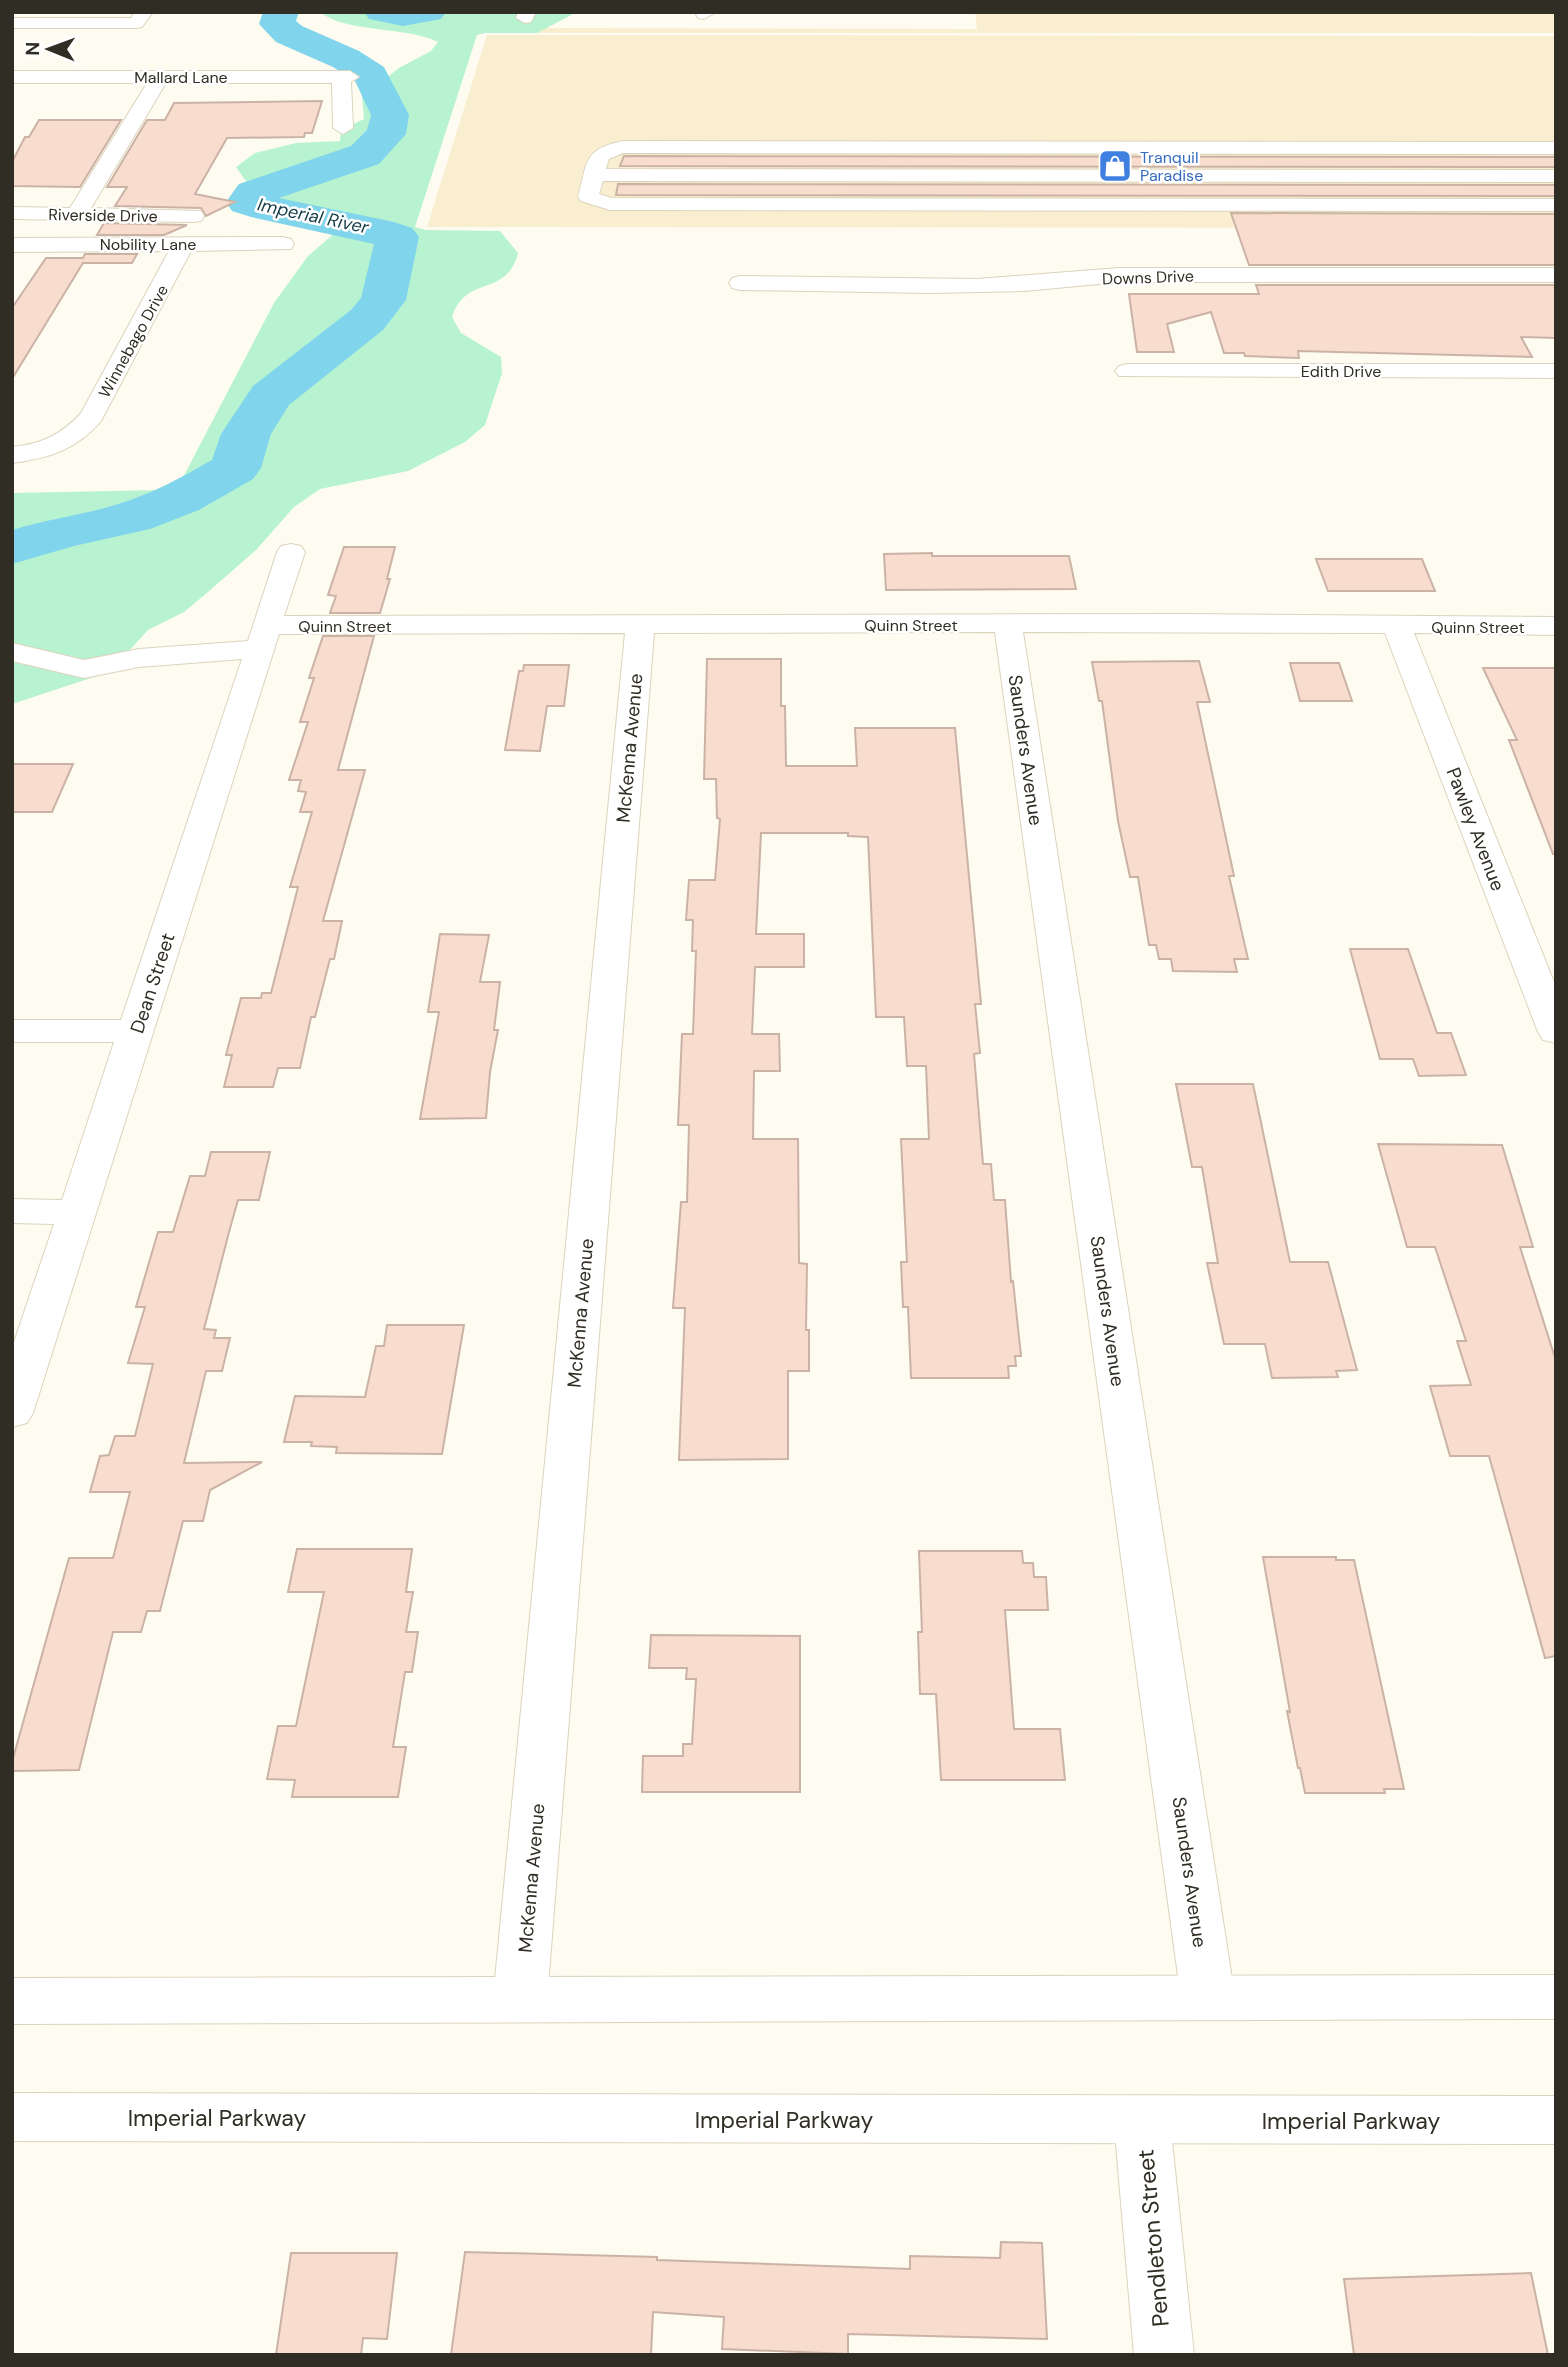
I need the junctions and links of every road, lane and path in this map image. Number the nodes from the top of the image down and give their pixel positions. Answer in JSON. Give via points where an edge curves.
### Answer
{"nodes":[{"id":1,"x":144,"y":12,"type":"edge"},
{"id":2,"x":12,"y":23,"type":"edge"},
{"id":3,"x":12,"y":77,"type":"edge"},
{"id":4,"x":159,"y":78,"type":"junction"},
{"id":5,"x":343,"y":128,"type":"dead end"},
{"id":6,"x":1556,"y":148,"type":"edge"},
{"id":7,"x":594,"y":175,"type":"junction"},
{"id":8,"x":1556,"y":176,"type":"edge"},
{"id":9,"x":1556,"y":205,"type":"edge"},
{"id":10,"x":12,"y":214,"type":"edge"},
{"id":11,"x":77,"y":214,"type":"junction"},
{"id":12,"x":193,"y":216,"type":"dead end"},
{"id":13,"x":184,"y":244,"type":"junction"},
{"id":14,"x":283,"y":244,"type":"dead end"},
{"id":15,"x":20,"y":245,"type":"edge"},
{"id":16,"x":12,"y":271,"type":"edge"},
{"id":17,"x":1556,"y":275,"type":"edge"},
{"id":18,"x":740,"y":283,"type":"dead end"},
{"id":19,"x":1127,"y":371,"type":"dead end"},
{"id":20,"x":1556,"y":371,"type":"edge"},
{"id":21,"x":12,"y":455,"type":"edge"},
{"id":22,"x":291,"y":552,"type":"dead end"},
{"id":23,"x":1008,"y":624,"type":"junction"},
{"id":24,"x":640,"y":626,"type":"junction"},
{"id":25,"x":1556,"y":626,"type":"edge"},
{"id":26,"x":1397,"y":627,"type":"junction"},
{"id":27,"x":263,"y":637,"type":"junction"},
{"id":28,"x":12,"y":652,"type":"edge"},
{"id":29,"x":12,"y":1031,"type":"edge"},
{"id":30,"x":136,"y":1031,"type":"junction"},
{"id":31,"x":1556,"y":1032,"type":"edge"},
{"id":32,"x":12,"y":1211,"type":"edge"},
{"id":33,"x":78,"y":1212,"type":"junction"},
{"id":34,"x":12,"y":1413,"type":"edge"},
{"id":35,"x":1556,"y":1997,"type":"edge"},
{"id":36,"x":1208,"y":1998,"type":"junction"},
{"id":37,"x":520,"y":2000,"type":"junction"},
{"id":38,"x":12,"y":2001,"type":"edge"},
{"id":39,"x":12,"y":2117,"type":"edge"},
{"id":40,"x":1556,"y":2120,"type":"edge"},
{"id":41,"x":1142,"y":2122,"type":"junction"},
{"id":42,"x":1164,"y":2355,"type":"edge"}],
"edges":[{"from":1,"to":2,"type":"street","via":[[136,23]]},
{"from":3,"to":4,"type":"street","name":"Mallard Lane"},
{"from":4,"to":5,"type":"street","name":"Mallard Lane","via":[[346,77]]},
{"from":4,"to":11,"type":"street"},
{"from":6,"to":7,"type":"street","via":[[623,147],[600,156]]},
{"from":7,"to":8,"type":"street"},
{"from":7,"to":9,"type":"street","via":[[588,197],[610,204]]},
{"from":10,"to":11,"type":"street","name":"Riverside Drive"},
{"from":11,"to":12,"type":"street","name":"Riverside Drive"},
{"from":13,"to":14,"type":"street","name":"Nobility Lane"},
{"from":13,"to":15,"type":"street","name":"Nobility Lane"},
{"from":13,"to":21,"type":"street","name":"Winnebago Drive","via":[[92,416],[67,442],[41,452]]},
{"from":15,"to":16,"type":"street"},
{"from":17,"to":18,"type":"street","name":"Downs Drive","via":[[1119,275],[965,286]]},
{"from":19,"to":20,"type":"street","name":"Edith Drive"},
{"from":22,"to":27,"type":"street","name":"Dean Street"},
{"from":23,"to":24,"type":"street","name":"Quinn Street"},
{"from":23,"to":26,"type":"street","name":"Quinn Street"},
{"from":23,"to":36,"type":"street","name":"Saunders Avenue"},
{"from":24,"to":27,"type":"street","name":"Quinn Street"},
{"from":24,"to":37,"type":"street","name":"McKenna Avenue"},
{"from":25,"to":26,"type":"street","name":"Quinn Street"},
{"from":26,"to":31,"type":"street","name":"Pawley Avenue"},
{"from":27,"to":28,"type":"street","name":"Quinn Street","via":[[84,669]]},
{"from":27,"to":30,"type":"street","name":"Dean Street"},
{"from":29,"to":30,"type":"street"},
{"from":30,"to":33,"type":"street","name":"Dean Street"},
{"from":32,"to":33,"type":"street"},
{"from":33,"to":34,"type":"street","name":"Dean Street"},
{"from":35,"to":36,"type":"street"},
{"from":36,"to":37,"type":"street"},
{"from":37,"to":38,"type":"street"},
{"from":39,"to":41,"type":"street","name":"Imperial Parkway"},
{"from":40,"to":41,"type":"street","name":"Imperial Parkway"},
{"from":41,"to":42,"type":"street","name":"Pendleton Street"}]}
